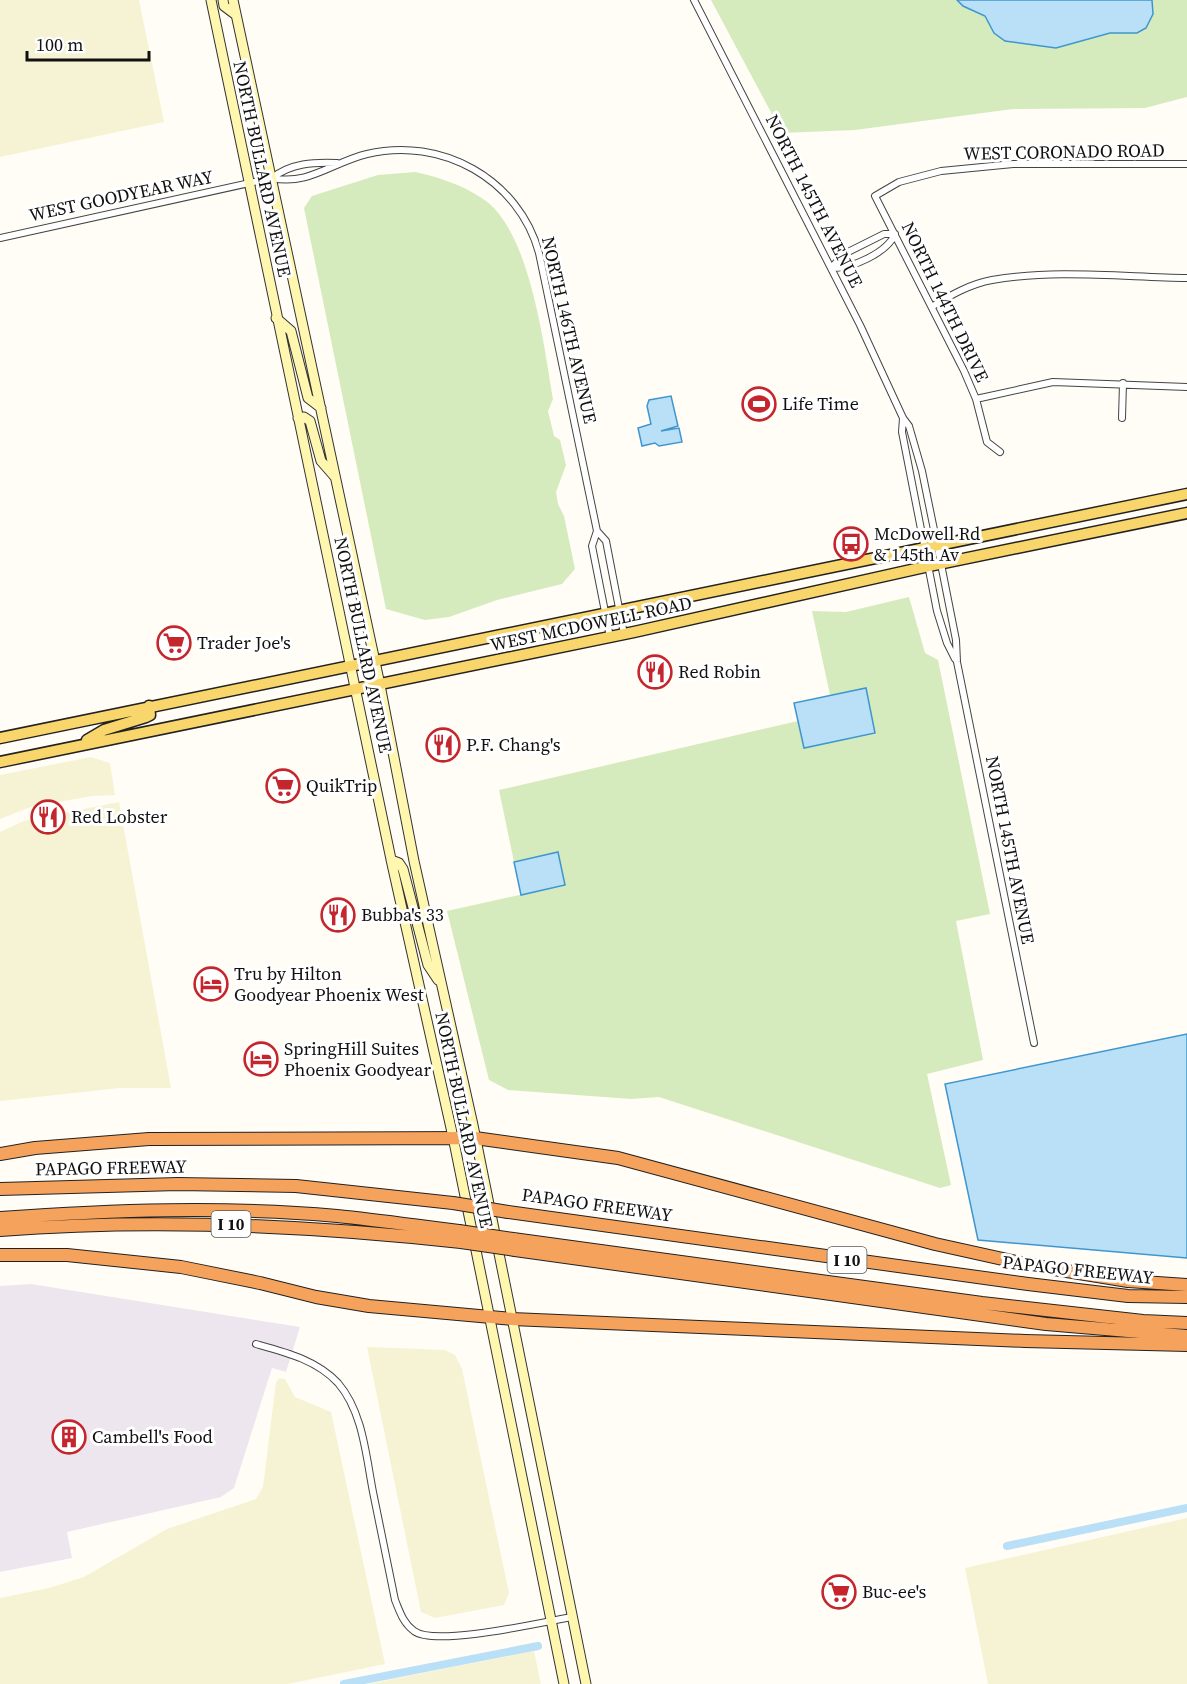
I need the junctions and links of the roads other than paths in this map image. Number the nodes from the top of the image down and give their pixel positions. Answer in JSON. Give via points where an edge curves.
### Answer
{"nodes":[{"id":1,"x":210,"y":0,"type":"edge"},
{"id":2,"x":223,"y":0,"type":"edge"},
{"id":3,"x":233,"y":0,"type":"edge"},
{"id":4,"x":694,"y":0,"type":"edge"},
{"id":5,"x":236,"y":15,"type":"junction"},
{"id":6,"x":338,"y":163,"type":"junction"},
{"id":7,"x":1187,"y":164,"type":"edge"},
{"id":8,"x":272,"y":177,"type":"junction"},
{"id":9,"x":248,"y":183,"type":"junction"},
{"id":10,"x":875,"y":196,"type":"joint"},
{"id":11,"x":895,"y":234,"type":"junction"},
{"id":12,"x":0,"y":238,"type":"edge"},
{"id":13,"x":831,"y":268,"type":"junction"},
{"id":14,"x":1187,"y":278,"type":"edge"},
{"id":15,"x":933,"y":306,"type":"junction"},
{"id":16,"x":276,"y":318,"type":"junction"},
{"id":17,"x":1123,"y":383,"type":"junction"},
{"id":18,"x":1187,"y":387,"type":"edge"},
{"id":19,"x":976,"y":399,"type":"junction"},
{"id":20,"x":321,"y":408,"type":"junction"},
{"id":21,"x":298,"y":418,"type":"junction"},
{"id":22,"x":903,"y":418,"type":"junction"},
{"id":23,"x":1122,"y":418,"type":"dead end"},
{"id":24,"x":1000,"y":452,"type":"dead end"},
{"id":25,"x":336,"y":478,"type":"junction"},
{"id":26,"x":1187,"y":494,"type":"edge"},
{"id":27,"x":1187,"y":513,"type":"edge"},
{"id":28,"x":597,"y":531,"type":"junction"},
{"id":29,"x":938,"y":545,"type":"junction"},
{"id":30,"x":925,"y":547,"type":"junction"},
{"id":31,"x":941,"y":564,"type":"junction"},
{"id":32,"x":929,"y":566,"type":"junction"},
{"id":33,"x":619,"y":611,"type":"junction"},
{"id":34,"x":606,"y":613,"type":"junction"},
{"id":35,"x":624,"y":634,"type":"junction"},
{"id":36,"x":610,"y":637,"type":"junction"},
{"id":37,"x":375,"y":662,"type":"junction"},
{"id":38,"x":957,"y":662,"type":"junction"},
{"id":39,"x":351,"y":666,"type":"junction"},
{"id":40,"x":380,"y":685,"type":"junction"},
{"id":41,"x":356,"y":690,"type":"junction"},
{"id":42,"x":150,"y":705,"type":"junction"},
{"id":43,"x":0,"y":738,"type":"edge"},
{"id":44,"x":79,"y":745,"type":"junction"},
{"id":45,"x":0,"y":762,"type":"edge"},
{"id":46,"x":391,"y":860,"type":"junction"},
{"id":47,"x":441,"y":984,"type":"junction"},
{"id":48,"x":1034,"y":1043,"type":"dead end"},
{"id":49,"x":453,"y":1137,"type":"junction"},
{"id":50,"x":475,"y":1138,"type":"junction"},
{"id":51,"x":0,"y":1154,"type":"edge"},
{"id":52,"x":0,"y":1189,"type":"edge"},
{"id":53,"x":0,"y":1218,"type":"edge"},
{"id":54,"x":0,"y":1230,"type":"edge"},
{"id":55,"x":460,"y":1236,"type":"junction"},
{"id":56,"x":514,"y":1245,"type":"junction"},
{"id":57,"x":0,"y":1255,"type":"edge"},
{"id":58,"x":1187,"y":1284,"type":"edge"},
{"id":59,"x":1187,"y":1297,"type":"edge"},
{"id":60,"x":489,"y":1317,"type":"junction"},
{"id":61,"x":512,"y":1320,"type":"junction"},
{"id":62,"x":1187,"y":1323,"type":"edge"},
{"id":63,"x":1187,"y":1336,"type":"edge"},
{"id":64,"x":256,"y":1344,"type":"dead end"},
{"id":65,"x":1187,"y":1345,"type":"edge"},
{"id":66,"x":572,"y":1617,"type":"junction"},
{"id":67,"x":551,"y":1621,"type":"junction"},
{"id":68,"x":564,"y":1684,"type":"edge"},
{"id":69,"x":586,"y":1684,"type":"edge"}],
"edges":[{"from":1,"to":9,"type":"main road","name":"NORTH BULLARD AVENUE"},
{"from":2,"to":5,"type":"main road","via":[[224,6]]},
{"from":3,"to":5,"type":"main road","name":"NORTH BULLARD AVENUE"},
{"from":4,"to":13,"type":"street","name":"NORTH 145TH AVENUE"},
{"from":5,"to":8,"type":"main road","name":"NORTH BULLARD AVENUE"},
{"from":6,"to":8,"type":"street","via":[[316,162],[284,169]]},
{"from":6,"to":8,"type":"street","via":[[320,174],[298,179]]},
{"from":6,"to":28,"type":"street","name":"NORTH 146TH AVENUE","via":[[396,150],[430,153],[464,163],[504,191],[525,217],[534,238]]},
{"from":7,"to":10,"type":"street","name":"WEST CORONADO ROAD","via":[[1014,164],[942,171],[898,182]]},
{"from":8,"to":9,"type":"street","name":"WEST GOODYEAR WAY"},
{"from":8,"to":20,"type":"main road","name":"NORTH BULLARD AVENUE"},
{"from":9,"to":12,"type":"street","name":"WEST GOODYEAR WAY"},
{"from":9,"to":16,"type":"main road","name":"NORTH BULLARD AVENUE"},
{"from":10,"to":11,"type":"street","name":"NORTH 144TH DRIVE"},
{"from":11,"to":13,"type":"street","via":[[884,234],[843,254]]},
{"from":11,"to":13,"type":"street","via":[[890,244],[880,250],[846,268]]},
{"from":11,"to":15,"type":"street","name":"NORTH 144TH DRIVE"},
{"from":13,"to":22,"type":"street","name":"NORTH 145TH AVENUE"},
{"from":14,"to":15,"type":"street","via":[[1068,275],[991,280],[960,290]]},
{"from":15,"to":19,"type":"street","name":"NORTH 144TH DRIVE"},
{"from":16,"to":20,"type":"main road","via":[[291,331],[308,398]]},
{"from":16,"to":21,"type":"main road","name":"NORTH BULLARD AVENUE"},
{"from":17,"to":18,"type":"street"},
{"from":17,"to":19,"type":"street","via":[[1053,382]]},
{"from":17,"to":23,"type":"street"},
{"from":19,"to":24,"type":"street","name":"NORTH 144TH DRIVE","via":[[987,442]]},
{"from":20,"to":25,"type":"main road","name":"NORTH BULLARD AVENUE"},
{"from":21,"to":25,"type":"main road","via":[[310,422],[321,461]]},
{"from":21,"to":39,"type":"main road","name":"NORTH BULLARD AVENUE"},
{"from":22,"to":29,"type":"street","name":"NORTH 145TH AVENUE","via":[[916,445]]},
{"from":22,"to":30,"type":"street","name":"NORTH 145TH AVENUE","via":[[902,432]]},
{"from":25,"to":37,"type":"main road","name":"NORTH BULLARD AVENUE"},
{"from":26,"to":29,"type":"main road","name":"WEST MCDOWELL ROAD"},
{"from":27,"to":31,"type":"main road","name":"WEST MCDOWELL ROAD"},
{"from":28,"to":33,"type":"street","name":"NORTH 146TH AVENUE","via":[[606,541]]},
{"from":28,"to":34,"type":"street","name":"NORTH 146TH AVENUE","via":[[592,546]]},
{"from":29,"to":30,"type":"main road","name":"WEST MCDOWELL ROAD"},
{"from":29,"to":31,"type":"street","name":"NORTH 145TH AVENUE"},
{"from":30,"to":32,"type":"street","name":"NORTH 145TH AVENUE"},
{"from":30,"to":33,"type":"main road","name":"WEST MCDOWELL ROAD"},
{"from":31,"to":32,"type":"main road","name":"WEST MCDOWELL ROAD"},
{"from":31,"to":38,"type":"street","name":"NORTH 145TH AVENUE"},
{"from":32,"to":35,"type":"main road","name":"WEST MCDOWELL ROAD"},
{"from":32,"to":38,"type":"street","name":"NORTH 145TH AVENUE","via":[[942,628]]},
{"from":33,"to":34,"type":"main road","name":"WEST MCDOWELL ROAD"},
{"from":33,"to":35,"type":"street","name":"NORTH 146TH AVENUE"},
{"from":34,"to":36,"type":"street","name":"NORTH 146TH AVENUE"},
{"from":34,"to":37,"type":"main road","name":"WEST MCDOWELL ROAD"},
{"from":35,"to":36,"type":"main road","name":"WEST MCDOWELL ROAD"},
{"from":36,"to":40,"type":"main road","name":"WEST MCDOWELL ROAD"},
{"from":37,"to":39,"type":"main road","name":"WEST MCDOWELL ROAD"},
{"from":37,"to":40,"type":"main road","name":"NORTH BULLARD AVENUE"},
{"from":38,"to":48,"type":"street","name":"NORTH 145TH AVENUE"},
{"from":39,"to":41,"type":"main road","name":"NORTH BULLARD AVENUE"},
{"from":39,"to":42,"type":"main road","name":"WEST MCDOWELL ROAD"},
{"from":40,"to":41,"type":"main road","name":"WEST MCDOWELL ROAD"},
{"from":40,"to":47,"type":"main road","name":"NORTH BULLARD AVENUE"},
{"from":41,"to":44,"type":"main road","name":"WEST MCDOWELL ROAD"},
{"from":41,"to":46,"type":"main road","name":"NORTH BULLARD AVENUE"},
{"from":42,"to":43,"type":"main road","name":"WEST MCDOWELL ROAD"},
{"from":42,"to":44,"type":"main road","via":[[150,715],[104,730]]},
{"from":44,"to":45,"type":"main road","name":"WEST MCDOWELL ROAD"},
{"from":46,"to":47,"type":"main road","via":[[403,869],[428,965]]},
{"from":46,"to":49,"type":"main road","name":"NORTH BULLARD AVENUE"},
{"from":47,"to":50,"type":"main road","name":"NORTH BULLARD AVENUE"},
{"from":49,"to":50,"type":"highway"},
{"from":49,"to":51,"type":"highway","via":[[149,1139]]},
{"from":49,"to":60,"type":"main road","name":"NORTH BULLARD AVENUE"},
{"from":50,"to":58,"type":"highway","via":[[618,1158],[935,1244],[1030,1265],[1128,1281]]},
{"from":50,"to":61,"type":"main road","name":"NORTH BULLARD AVENUE"},
{"from":52,"to":59,"type":"highway","name":"PAPAGO FREEWAY","number":"I 10","bridge":true,"via":[[178,1184],[296,1186],[453,1203],[1028,1284],[1128,1296]]},
{"from":53,"to":55,"type":"highway","via":[[145,1211],[262,1213],[335,1216]]},
{"from":54,"to":55,"type":"highway","number":"I 10","via":[[134,1223],[234,1224]]},
{"from":55,"to":56,"type":"highway","number":"I 10","bridge":true},
{"from":56,"to":62,"type":"highway","via":[[982,1304]]},
{"from":56,"to":63,"type":"highway","number":"I 10","via":[[1046,1324]]},
{"from":57,"to":60,"type":"highway","via":[[99,1257],[181,1266],[348,1303]]},
{"from":60,"to":61,"type":"highway"},
{"from":60,"to":67,"type":"main road","name":"NORTH BULLARD AVENUE"},
{"from":61,"to":65,"type":"highway"},
{"from":61,"to":66,"type":"main road","name":"NORTH BULLARD AVENUE"},
{"from":64,"to":67,"type":"street","via":[[303,1359],[324,1371],[349,1399],[360,1428],[395,1600],[403,1620],[414,1632],[427,1637],[508,1630]]},
{"from":66,"to":67,"type":"street"},
{"from":66,"to":69,"type":"main road","name":"NORTH BULLARD AVENUE"},
{"from":67,"to":68,"type":"main road","name":"NORTH BULLARD AVENUE"}]}
